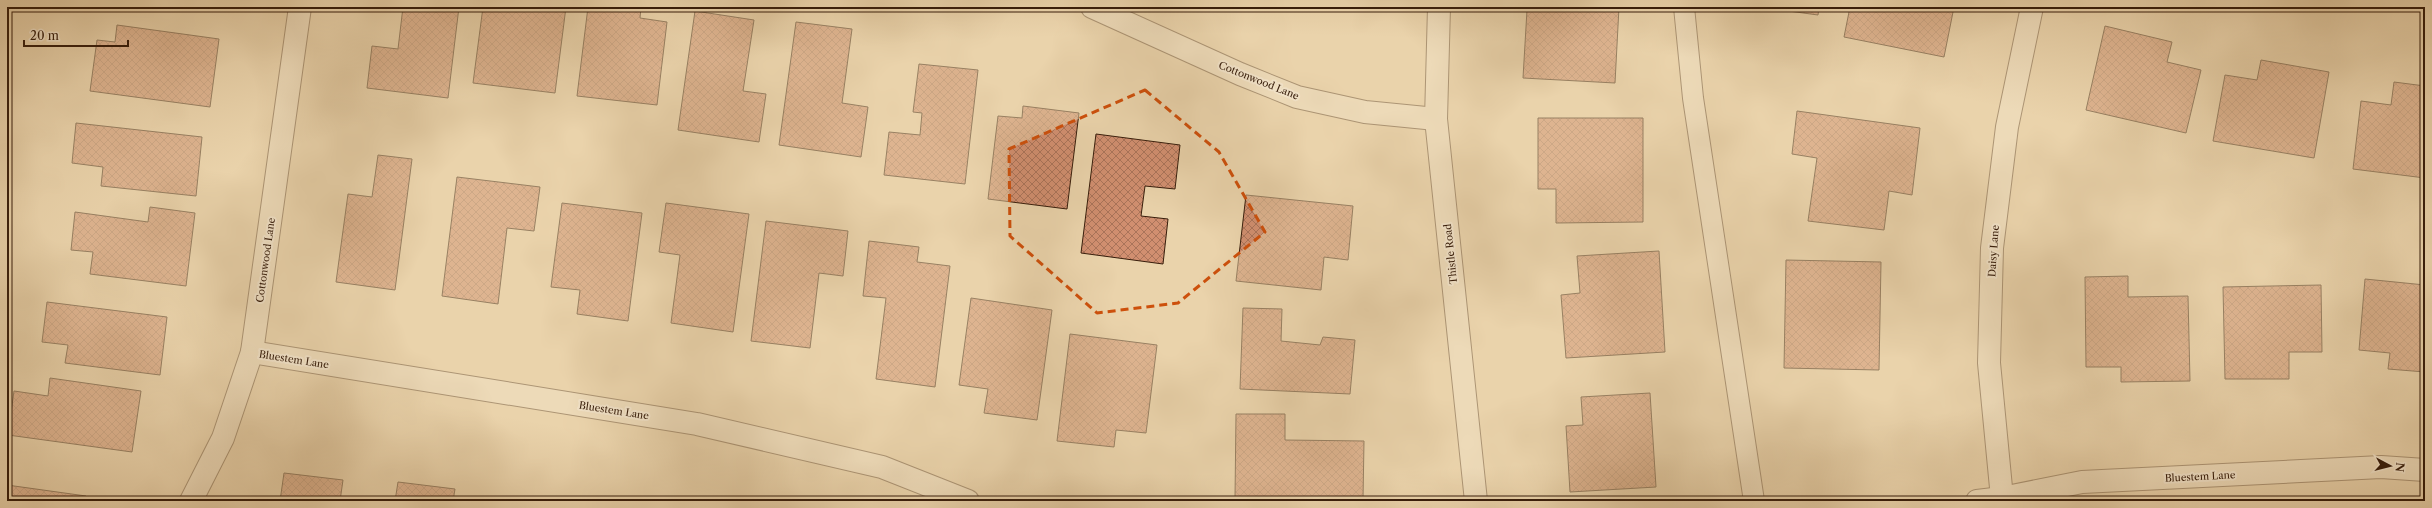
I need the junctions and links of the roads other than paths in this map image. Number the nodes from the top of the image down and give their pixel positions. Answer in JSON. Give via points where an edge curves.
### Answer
{"nodes":[{"id":1,"x":300,"y":7,"type":"edge"},
{"id":2,"x":1092,"y":7,"type":"edge"},
{"id":3,"x":1439,"y":7,"type":"edge"},
{"id":4,"x":1684,"y":7,"type":"edge"},
{"id":5,"x":2032,"y":7,"type":"edge"},
{"id":6,"x":1436,"y":119,"type":"junction"},
{"id":7,"x":252,"y":352,"type":"junction"},
{"id":8,"x":2425,"y":470,"type":"edge"},
{"id":9,"x":2002,"y":498,"type":"junction"},
{"id":10,"x":191,"y":501,"type":"edge"},
{"id":11,"x":968,"y":501,"type":"edge"},
{"id":12,"x":1476,"y":501,"type":"edge"},
{"id":13,"x":1754,"y":501,"type":"edge"},
{"id":14,"x":1977,"y":501,"type":"edge"}],
"edges":[{"from":1,"to":7,"type":"street","name":"Cottonwood Lane"},
{"from":2,"to":6,"type":"street","name":"Cottonwood Lane","via":[[1297,97],[1365,112]]},
{"from":3,"to":6,"type":"street","name":"Thistle Road"},
{"from":4,"to":13,"type":"lane","via":[[1693,98]]},
{"from":5,"to":9,"type":"street","name":"Daisy Lane","via":[[2007,127],[1992,248],[1989,363]]},
{"from":6,"to":12,"type":"street","name":"Thistle Road"},
{"from":7,"to":10,"type":"street","name":"Cottonwood Lane","via":[[223,438]]},
{"from":7,"to":11,"type":"street","name":"Bluestem Lane","via":[[697,424],[882,467]]},
{"from":8,"to":9,"type":"street","name":"Bluestem Lane","via":[[2381,467],[2082,482]]},
{"from":9,"to":14,"type":"street","name":"Bluestem Lane"}]}
